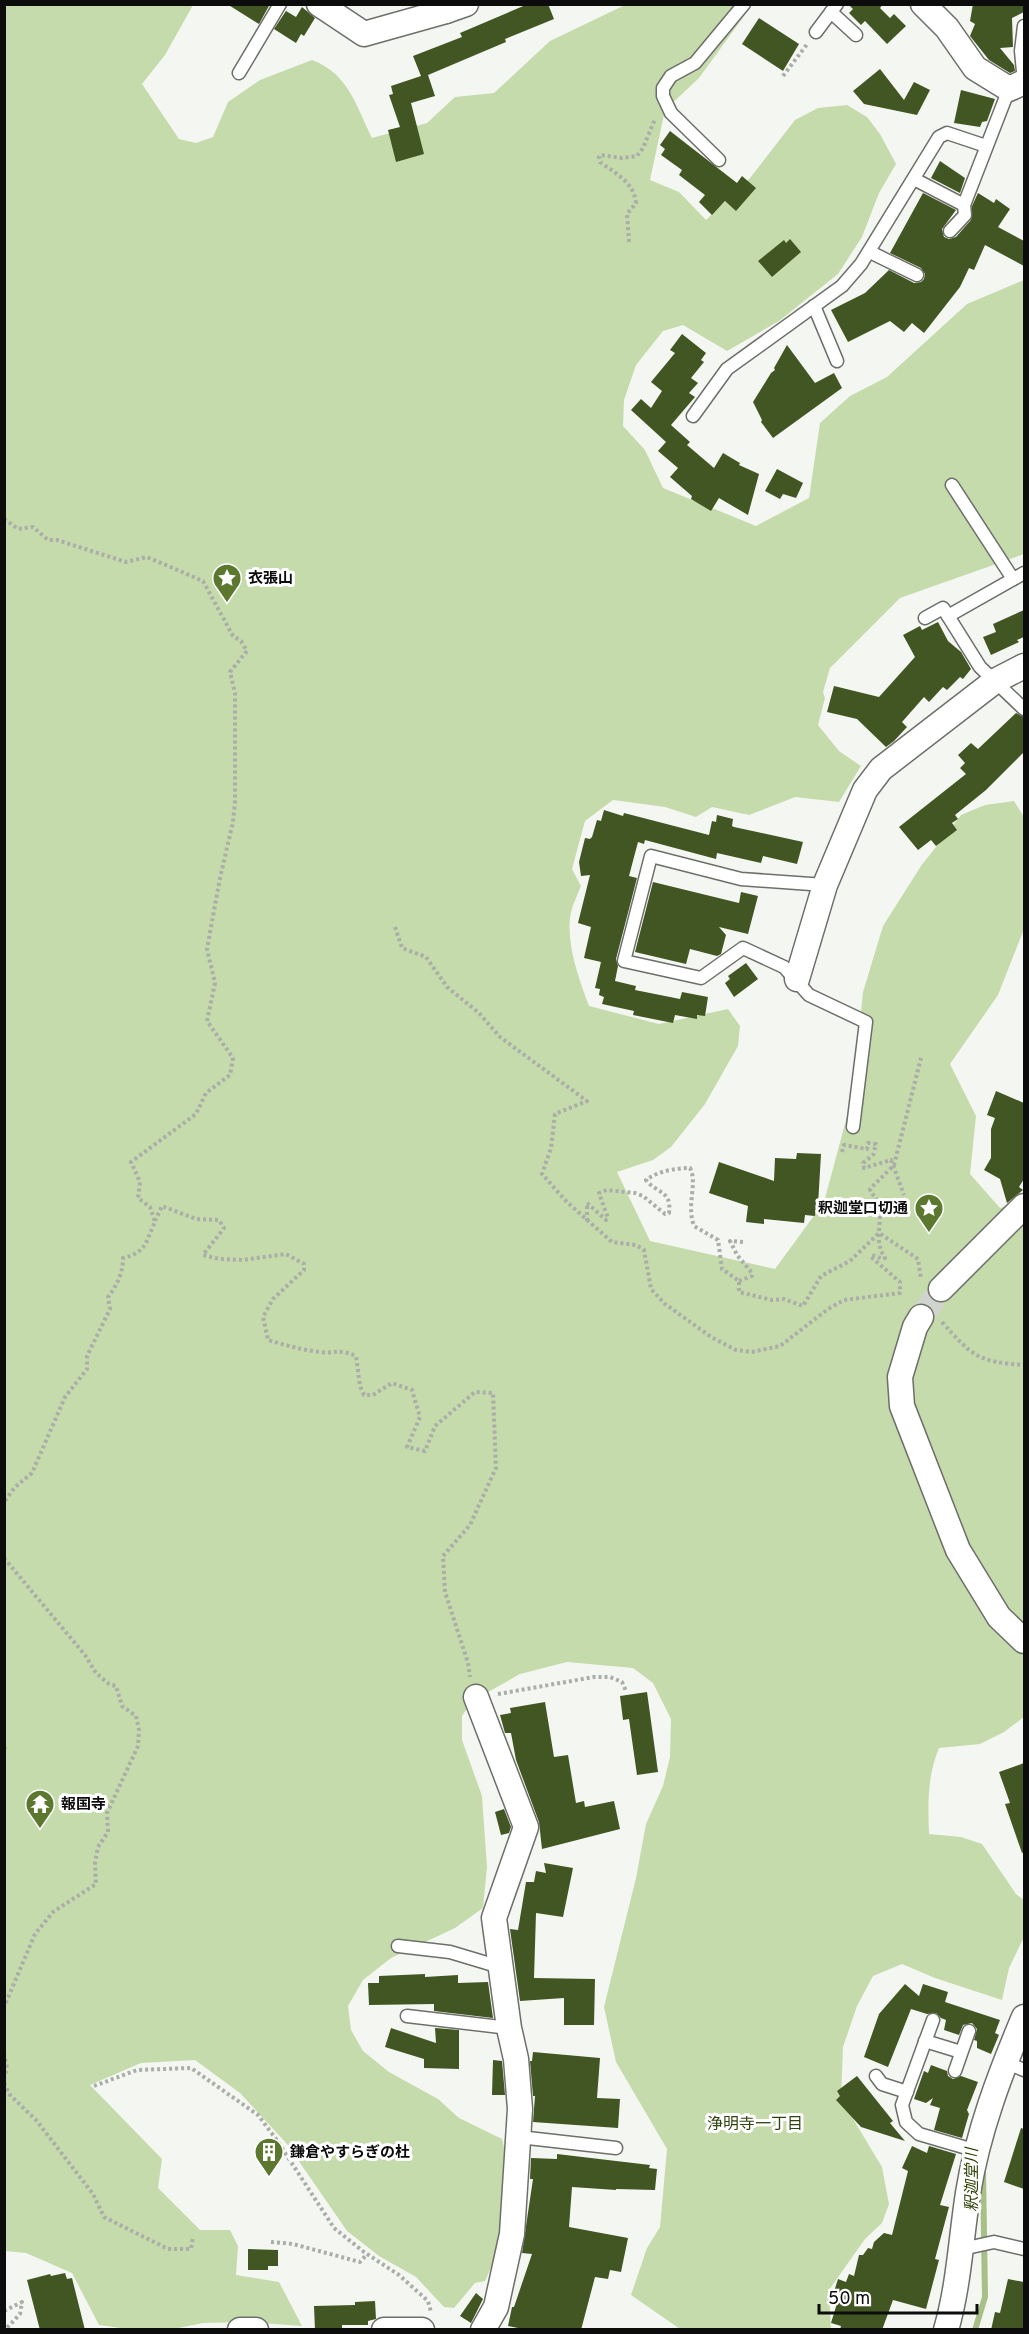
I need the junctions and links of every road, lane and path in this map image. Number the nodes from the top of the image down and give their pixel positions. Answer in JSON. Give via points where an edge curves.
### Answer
{"nodes":[{"id":1,"x":280,"y":4,"type":"edge"},
{"id":2,"x":319,"y":4,"type":"edge"},
{"id":3,"x":744,"y":4,"type":"edge"},
{"id":4,"x":923,"y":4,"type":"edge"},
{"id":5,"x":452,"y":7,"type":"edge"},
{"id":6,"x":834,"y":8,"type":"edge"},
{"id":7,"x":1024,"y":26,"type":"edge"},
{"id":8,"x":816,"y":32,"type":"joint"},
{"id":9,"x":856,"y":35,"type":"dead end"},
{"id":10,"x":239,"y":73,"type":"dead end"},
{"id":11,"x":783,"y":76,"type":"dead end"},
{"id":12,"x":1019,"y":84,"type":"edge"},
{"id":13,"x":663,"y":96,"type":"junction"},
{"id":14,"x":986,"y":146,"type":"junction"},
{"id":15,"x":719,"y":160,"type":"dead end"},
{"id":16,"x":914,"y":179,"type":"junction"},
{"id":17,"x":964,"y":205,"type":"junction"},
{"id":18,"x":950,"y":231,"type":"dead end"},
{"id":19,"x":629,"y":242,"type":"dead end"},
{"id":20,"x":870,"y":252,"type":"junction"},
{"id":21,"x":917,"y":275,"type":"dead end"},
{"id":22,"x":814,"y":306,"type":"junction"},
{"id":23,"x":837,"y":361,"type":"dead end"},
{"id":24,"x":693,"y":416,"type":"dead end"},
{"id":25,"x":952,"y":484,"type":"dead end"},
{"id":26,"x":4,"y":519,"type":"edge"},
{"id":27,"x":1019,"y":576,"type":"edge"},
{"id":28,"x":948,"y":616,"type":"junction"},
{"id":29,"x":925,"y":618,"type":"dead end"},
{"id":30,"x":1024,"y":666,"type":"edge"},
{"id":31,"x":995,"y":681,"type":"junction"},
{"id":32,"x":1024,"y":709,"type":"edge"},
{"id":33,"x":825,"y":885,"type":"junction"},
{"id":34,"x":395,"y":927,"type":"dead end"},
{"id":35,"x":797,"y":979,"type":"junction"},
{"id":36,"x":921,"y":1058,"type":"dead end"},
{"id":37,"x":853,"y":1127,"type":"dead end"},
{"id":38,"x":842,"y":1152,"type":"dead end"},
{"id":39,"x":894,"y":1165,"type":"junction"},
{"id":40,"x":904,"y":1195,"type":"dead end"},
{"id":41,"x":1024,"y":1206,"type":"edge"},
{"id":42,"x":587,"y":1221,"type":"junction"},
{"id":43,"x":154,"y":1222,"type":"junction"},
{"id":44,"x":879,"y":1233,"type":"junction"},
{"id":45,"x":743,"y":1242,"type":"dead end"},
{"id":46,"x":739,"y":1281,"type":"junction"},
{"id":47,"x":932,"y":1289,"type":"joint"},
{"id":48,"x":931,"y":1319,"type":"joint"},
{"id":49,"x":1024,"y":1365,"type":"edge"},
{"id":50,"x":4,"y":1502,"type":"edge"},
{"id":51,"x":4,"y":1558,"type":"edge"},
{"id":52,"x":1024,"y":1641,"type":"edge"},
{"id":53,"x":626,"y":1691,"type":"dead end"},
{"id":54,"x":476,"y":1697,"type":"junction"},
{"id":55,"x":398,"y":1946,"type":"dead end"},
{"id":56,"x":500,"y":1967,"type":"junction"},
{"id":57,"x":4,"y":2007,"type":"edge"},
{"id":58,"x":407,"y":2016,"type":"dead end"},
{"id":59,"x":1024,"y":2017,"type":"edge"},
{"id":60,"x":933,"y":2020,"type":"dead end"},
{"id":61,"x":428,"y":2026,"type":"dead end"},
{"id":62,"x":969,"y":2031,"type":"dead end"},
{"id":63,"x":510,"y":2032,"type":"junction"},
{"id":64,"x":925,"y":2041,"type":"junction"},
{"id":65,"x":961,"y":2052,"type":"junction"},
{"id":66,"x":4,"y":2053,"type":"edge"},
{"id":67,"x":1015,"y":2066,"type":"edge"},
{"id":68,"x":955,"y":2071,"type":"dead end"},
{"id":69,"x":876,"y":2076,"type":"dead end"},
{"id":70,"x":4,"y":2081,"type":"edge"},
{"id":71,"x":94,"y":2086,"type":"dead end"},
{"id":72,"x":907,"y":2092,"type":"junction"},
{"id":73,"x":519,"y":2137,"type":"junction"},
{"id":74,"x":616,"y":2148,"type":"dead end"},
{"id":75,"x":977,"y":2151,"type":"junction"},
{"id":76,"x":193,"y":2237,"type":"dead end"},
{"id":77,"x":271,"y":2242,"type":"dead end"},
{"id":78,"x":1024,"y":2249,"type":"edge"},
{"id":79,"x":962,"y":2250,"type":"junction"},
{"id":80,"x":367,"y":2254,"type":"junction"},
{"id":81,"x":4,"y":2311,"type":"edge"},
{"id":82,"x":428,"y":2325,"type":"edge"},
{"id":83,"x":5,"y":2330,"type":"edge"},
{"id":84,"x":240,"y":2330,"type":"edge"},
{"id":85,"x":256,"y":2330,"type":"edge"},
{"id":86,"x":384,"y":2330,"type":"edge"},
{"id":87,"x":483,"y":2330,"type":"edge"},
{"id":88,"x":946,"y":2330,"type":"edge"}],
"edges":[{"from":1,"to":10,"type":"lane"},
{"from":2,"to":5,"type":"street","via":[[364,34]]},
{"from":3,"to":13,"type":"lane","via":[[695,63],[671,76]]},
{"from":4,"to":12,"type":"street","via":[[947,28],[975,68]]},
{"from":6,"to":8,"type":"lane"},
{"from":6,"to":9,"type":"lane"},
{"from":7,"to":12,"type":"lane"},
{"from":8,"to":11,"type":"path"},
{"from":12,"to":14,"type":"lane"},
{"from":13,"to":15,"type":"lane","via":[[671,113]]},
{"from":13,"to":19,"type":"path","via":[[637,156],[600,154],[599,158],[635,194],[636,203],[627,214]]},
{"from":14,"to":16,"type":"lane","via":[[947,133],[939,137]]},
{"from":14,"to":17,"type":"lane"},
{"from":16,"to":17,"type":"lane"},
{"from":16,"to":20,"type":"lane"},
{"from":17,"to":18,"type":"lane","via":[[964,215]]},
{"from":20,"to":21,"type":"lane"},
{"from":20,"to":22,"type":"lane","via":[[842,285]]},
{"from":22,"to":23,"type":"lane"},
{"from":22,"to":24,"type":"lane","via":[[727,369]]},
{"from":25,"to":27,"type":"lane"},
{"from":26,"to":43,"type":"path","via":[[18,529],[33,527],[48,540],[126,562],[147,557],[203,581],[233,636],[247,651],[230,672],[235,693],[235,802],[207,949],[215,983],[207,1021],[234,1058],[230,1076],[206,1093],[196,1114],[131,1162],[140,1182],[138,1198],[150,1207]]},
{"from":27,"to":28,"type":"lane"},
{"from":28,"to":29,"type":"lane","via":[[943,608]]},
{"from":28,"to":31,"type":"lane","via":[[980,667]]},
{"from":30,"to":31,"type":"street"},
{"from":31,"to":32,"type":"lane"},
{"from":31,"to":33,"type":"street","via":[[881,769],[865,790]]},
{"from":33,"to":35,"type":"street"},
{"from":33,"to":35,"type":"lane","via":[[741,879],[651,855],[624,961],[701,978],[743,948],[784,967]]},
{"from":34,"to":42,"type":"path","via":[[402,948],[426,957],[447,987],[479,1012],[500,1037],[587,1101],[555,1114],[551,1148],[542,1174]]},
{"from":35,"to":37,"type":"lane","via":[[809,994],[866,1022]]},
{"from":36,"to":39,"type":"path"},
{"from":38,"to":39,"type":"path","via":[[844,1145],[867,1149],[868,1143],[876,1144],[873,1155],[863,1163],[864,1168],[891,1160]]},
{"from":39,"to":40,"type":"path"},
{"from":39,"to":44,"type":"path","via":[[870,1189],[878,1203]]},
{"from":41,"to":47,"type":"street"},
{"from":42,"to":44,"type":"path","via":[[612,1242],[644,1250],[651,1289],[686,1320],[736,1350],[752,1352],[780,1346],[844,1300],[900,1293],[900,1282],[871,1257],[885,1258],[878,1244]]},
{"from":42,"to":46,"type":"path","via":[[587,1203],[608,1218],[599,1193],[607,1190],[636,1193],[669,1213],[663,1191],[646,1180],[690,1168],[694,1175],[689,1214],[694,1226],[718,1240],[722,1269]]},
{"from":43,"to":50,"type":"path","via":[[143,1248],[123,1258],[123,1269],[108,1297],[110,1309],[87,1356],[87,1369],[65,1397],[32,1473]]},
{"from":43,"to":54,"type":"path","via":[[162,1206],[196,1219],[219,1220],[224,1228],[203,1255],[242,1260],[286,1254],[304,1264],[304,1270],[273,1299],[263,1317],[268,1340],[292,1348],[341,1350],[356,1356],[364,1395],[373,1395],[392,1383],[412,1390],[420,1417],[406,1447],[425,1451],[435,1426],[475,1392],[494,1393],[496,1468],[470,1525],[443,1556],[445,1592]]},
{"from":44,"to":46,"type":"path","via":[[850,1262],[821,1276],[803,1306],[740,1292]]},
{"from":44,"to":47,"type":"path","via":[[918,1259]]},
{"from":45,"to":46,"type":"path","via":[[730,1241],[752,1273]]},
{"from":48,"to":49,"type":"path","via":[[982,1360]]},
{"from":48,"to":52,"type":"street","via":[[915,1327],[900,1377],[902,1406],[958,1550],[999,1617]]},
{"from":51,"to":57,"type":"path","via":[[96,1673],[116,1686],[122,1706],[136,1716],[139,1731],[138,1746],[107,1813],[108,1832],[98,1846],[95,1863],[96,1884],[53,1912],[35,1934]]},
{"from":53,"to":54,"type":"path","via":[[622,1682],[594,1677]]},
{"from":54,"to":56,"type":"street","via":[[526,1827],[494,1918]]},
{"from":55,"to":56,"type":"lane","via":[[450,1952]]},
{"from":56,"to":63,"type":"street"},
{"from":58,"to":63,"type":"lane"},
{"from":59,"to":67,"type":"street"},
{"from":60,"to":64,"type":"lane"},
{"from":61,"to":63,"type":"lane"},
{"from":62,"to":65,"type":"lane"},
{"from":63,"to":73,"type":"street","via":[[516,2060]]},
{"from":64,"to":65,"type":"lane"},
{"from":64,"to":72,"type":"lane"},
{"from":65,"to":68,"type":"lane"},
{"from":66,"to":70,"type":"path","via":[[8,2068]]},
{"from":67,"to":75,"type":"street","via":[[983,2123]]},
{"from":69,"to":72,"type":"lane","via":[[882,2084]]},
{"from":70,"to":76,"type":"path","via":[[10,2094],[36,2120],[93,2194],[104,2217],[168,2249],[190,2250]]},
{"from":71,"to":80,"type":"path","via":[[136,2070],[191,2068],[258,2115],[334,2228]]},
{"from":72,"to":75,"type":"lane","via":[[902,2105],[906,2122],[919,2134]]},
{"from":73,"to":74,"type":"lane"},
{"from":73,"to":87,"type":"street","via":[[512,2234],[496,2307]]},
{"from":75,"to":79,"type":"street"},
{"from":77,"to":80,"type":"path","via":[[360,2262]]},
{"from":78,"to":79,"type":"lane","via":[[994,2242]]},
{"from":79,"to":88,"type":"street"},
{"from":80,"to":82,"type":"path","via":[[399,2274],[428,2301]]},
{"from":81,"to":83,"type":"path","via":[[22,2302],[20,2314]]},
{"from":82,"to":86,"type":"street"},
{"from":84,"to":85,"type":"street"}]}
